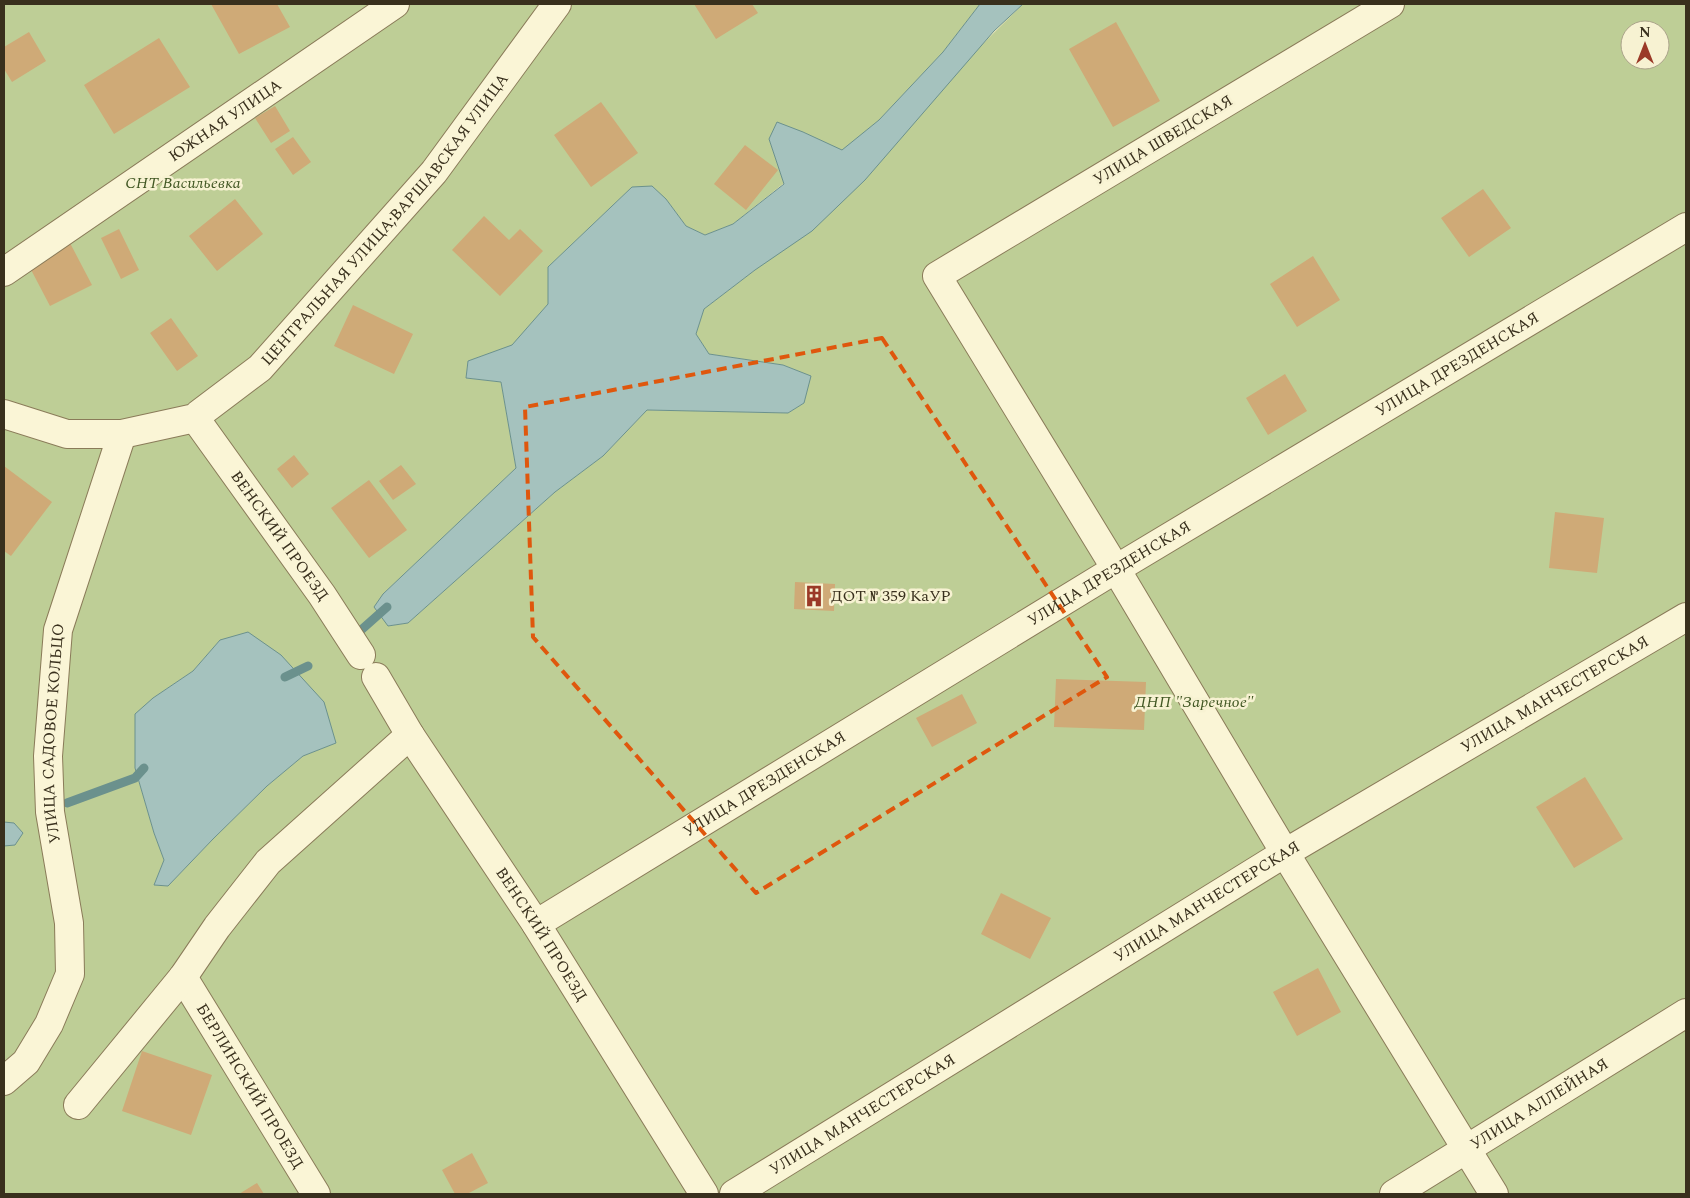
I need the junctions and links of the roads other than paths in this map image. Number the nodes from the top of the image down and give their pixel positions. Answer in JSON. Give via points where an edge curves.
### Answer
{"nodes":[{"id":1,"x":395,"y":4,"type":"edge"},
{"id":2,"x":556,"y":4,"type":"edge"},
{"id":3,"x":1390,"y":4,"type":"edge"},
{"id":4,"x":1686,"y":226,"type":"edge"},
{"id":5,"x":4,"y":272,"type":"edge"},
{"id":6,"x":4,"y":414,"type":"edge"},
{"id":7,"x":195,"y":418,"type":"junction"},
{"id":8,"x":122,"y":434,"type":"junction"},
{"id":9,"x":1116,"y":569,"type":"junction"},
{"id":10,"x":1686,"y":618,"type":"edge"},
{"id":11,"x":410,"y":735,"type":"junction"},
{"id":12,"x":1285,"y":853,"type":"junction"},
{"id":13,"x":536,"y":924,"type":"junction"},
{"id":14,"x":183,"y":977,"type":"junction"},
{"id":15,"x":1686,"y":1013,"type":"edge"},
{"id":16,"x":4,"y":1081,"type":"edge"},
{"id":17,"x":78,"y":1105,"type":"dead end"},
{"id":18,"x":1467,"y":1149,"type":"junction"},
{"id":19,"x":316,"y":1194,"type":"edge"},
{"id":20,"x":704,"y":1194,"type":"edge"},
{"id":21,"x":734,"y":1194,"type":"edge"},
{"id":22,"x":1394,"y":1194,"type":"edge"},
{"id":23,"x":1494,"y":1194,"type":"edge"}],
"edges":[{"from":1,"to":5,"type":"street","name":"ЮЖНАЯ УЛИЦА"},
{"from":2,"to":7,"type":"street","name":"ЦЕНТРАЛЬНАЯ УЛИЦА;ВАРШАВСКАЯ УЛИЦА","via":[[434,172],[260,368]]},
{"from":3,"to":9,"type":"street","name":"УЛИЦА ШВЕДСКАЯ","via":[[937,276]]},
{"from":4,"to":9,"type":"street","name":"УЛИЦА ДРЕЗДЕНСКАЯ"},
{"from":6,"to":8,"type":"street","via":[[67,434]]},
{"from":7,"to":8,"type":"street"},
{"from":7,"to":11,"type":"street","name":"ВЕНСКИЙ ПРОЕЗД","via":[[322,595]]},
{"from":8,"to":16,"type":"street","name":"УЛИЦА САДОВОЕ КОЛЬЦО","via":[[58,630],[48,756],[50,803],[69,923],[70,974],[49,1024],[26,1062]]},
{"from":9,"to":12,"type":"street"},
{"from":9,"to":13,"type":"street","name":"УЛИЦА ДРЕЗДЕНСКАЯ"},
{"from":10,"to":12,"type":"street","name":"УЛИЦА МАНЧЕСТЕРСКАЯ"},
{"from":11,"to":13,"type":"street","name":"ВЕНСКИЙ ПРОЕЗД"},
{"from":11,"to":14,"type":"street","via":[[268,862]]},
{"from":12,"to":18,"type":"street"},
{"from":12,"to":21,"type":"street","name":"УЛИЦА МАНЧЕСТЕРСКАЯ"},
{"from":13,"to":20,"type":"street","name":"ВЕНСКИЙ ПРОЕЗД"},
{"from":14,"to":17,"type":"street"},
{"from":14,"to":19,"type":"street","name":"БЕРЛИНСКИЙ ПРОЕЗД"},
{"from":15,"to":18,"type":"street","name":"УЛИЦА АЛЛЕЙНАЯ"},
{"from":18,"to":22,"type":"street","name":"УЛИЦА АЛЛЕЙНАЯ"},
{"from":18,"to":23,"type":"street"}]}
